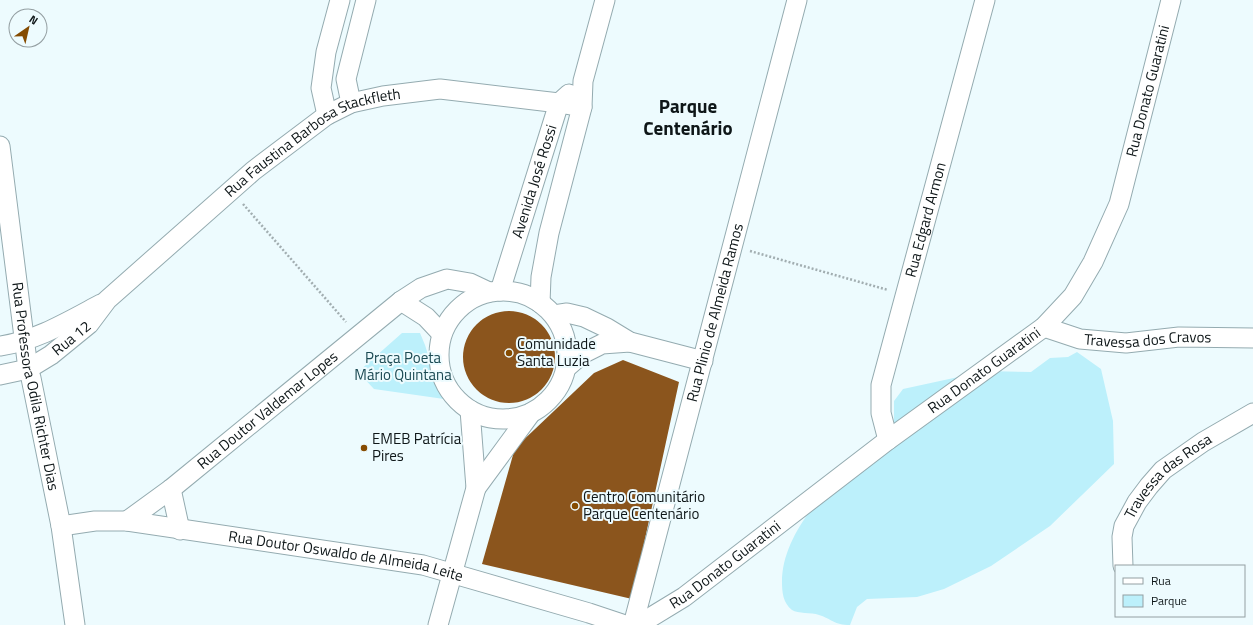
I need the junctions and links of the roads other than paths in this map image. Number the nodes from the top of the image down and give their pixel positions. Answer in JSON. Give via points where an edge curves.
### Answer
{"nodes":[{"id":1,"x":340,"y":0,"type":"edge"},
{"id":2,"x":366,"y":0,"type":"edge"},
{"id":3,"x":605,"y":0,"type":"edge"},
{"id":4,"x":797,"y":0,"type":"edge"},
{"id":5,"x":985,"y":0,"type":"edge"},
{"id":6,"x":1171,"y":0,"type":"edge"},
{"id":7,"x":583,"y":81,"type":"junction"},
{"id":8,"x":559,"y":102,"type":"junction"},
{"id":9,"x":351,"y":103,"type":"junction"},
{"id":10,"x":582,"y":107,"type":"junction"},
{"id":11,"x":327,"y":115,"type":"junction"},
{"id":12,"x":0,"y":146,"type":"edge"},
{"id":13,"x":494,"y":292,"type":"junction"},
{"id":14,"x":107,"y":300,"type":"junction"},
{"id":15,"x":401,"y":301,"type":"junction"},
{"id":16,"x":547,"y":309,"type":"junction"},
{"id":17,"x":1044,"y":328,"type":"junction"},
{"id":18,"x":442,"y":334,"type":"junction"},
{"id":19,"x":1253,"y":338,"type":"edge"},
{"id":20,"x":25,"y":341,"type":"junction"},
{"id":21,"x":630,"y":342,"type":"junction"},
{"id":22,"x":0,"y":346,"type":"edge"},
{"id":23,"x":703,"y":361,"type":"junction"},
{"id":24,"x":566,"y":368,"type":"junction"},
{"id":25,"x":28,"y":369,"type":"junction"},
{"id":26,"x":0,"y":375,"type":"edge"},
{"id":27,"x":470,"y":410,"type":"junction"},
{"id":28,"x":530,"y":413,"type":"junction"},
{"id":29,"x":1253,"y":413,"type":"edge"},
{"id":30,"x":888,"y":440,"type":"junction"},
{"id":31,"x":476,"y":488,"type":"junction"},
{"id":32,"x":171,"y":489,"type":"junction"},
{"id":33,"x":127,"y":521,"type":"junction"},
{"id":34,"x":61,"y":526,"type":"junction"},
{"id":35,"x":180,"y":530,"type":"junction"},
{"id":36,"x":1123,"y":565,"type":"edge"},
{"id":37,"x":452,"y":573,"type":"junction"},
{"id":38,"x":75,"y":625,"type":"edge"},
{"id":39,"x":438,"y":625,"type":"edge"},
{"id":40,"x":625,"y":625,"type":"edge"},
{"id":41,"x":634,"y":625,"type":"edge"},
{"id":42,"x":638,"y":625,"type":"edge"}],
"edges":[{"from":1,"to":11,"type":"street","via":[[326,52],[320,88]]},
{"from":2,"to":9,"type":"street","via":[[346,79]]},
{"from":3,"to":7,"type":"street","name":"Avenida José Rossi"},
{"from":4,"to":23,"type":"street","name":"Rua Plinio de Almeida Ramos"},
{"from":5,"to":30,"type":"street","name":"Rua Edgard Armon","via":[[881,385],[880,413]]},
{"from":6,"to":17,"type":"street","name":"Rua Donato Guaratini","via":[[1119,204],[1093,262],[1073,296]]},
{"from":7,"to":8,"type":"street"},
{"from":7,"to":10,"type":"street","name":"Avenida José Rossi"},
{"from":8,"to":9,"type":"street","name":"Rua Faustina Barbosa Stackfleth","via":[[440,89]]},
{"from":8,"to":10,"type":"street","name":"Rua Faustina Barbosa Stackfleth"},
{"from":8,"to":13,"type":"street","name":"Avenida José Rossi"},
{"from":9,"to":11,"type":"street","name":"Rua Faustina Barbosa Stackfleth"},
{"from":10,"to":16,"type":"street","name":"Avenida José Rossi","via":[[549,233],[541,277]]},
{"from":11,"to":14,"type":"street","name":"Rua Faustina Barbosa Stackfleth","via":[[253,171]]},
{"from":12,"to":20,"type":"street","name":"Rua Professora Odila Richter Dias"},
{"from":13,"to":15,"type":"street","name":"Rua Doutor Valdemar Lopes","via":[[470,283],[447,279],[421,288]]},
{"from":13,"to":16,"type":"street","via":[[521,294]]},
{"from":13,"to":18,"type":"street","via":[[469,300],[453,315]]},
{"from":14,"to":20,"type":"street"},
{"from":14,"to":25,"type":"street","name":"Rua 12","via":[[90,324],[51,355]]},
{"from":15,"to":18,"type":"street","via":[[426,317]]},
{"from":15,"to":32,"type":"street","name":"Rua Doutor Valdemar Lopes"},
{"from":16,"to":21,"type":"street","via":[[584,317]]},
{"from":16,"to":24,"type":"street","via":[[563,332],[567,350]]},
{"from":17,"to":19,"type":"street","name":"Travessa dos Cravos","via":[[1080,340],[1126,343],[1179,337]]},
{"from":17,"to":30,"type":"street","name":"Rua Donato Guaratini"},
{"from":18,"to":27,"type":"street","via":[[439,355],[442,376],[453,395]]},
{"from":20,"to":22,"type":"street"},
{"from":20,"to":25,"type":"street","name":"Rua Professora Odila Richter Dias"},
{"from":21,"to":23,"type":"street"},
{"from":21,"to":24,"type":"street","via":[[602,344],[582,354]]},
{"from":23,"to":41,"type":"street","name":"Rua Plinio de Almeida Ramos"},
{"from":24,"to":28,"type":"street","via":[[559,387],[547,402]]},
{"from":25,"to":26,"type":"street","name":"Rua 12"},
{"from":25,"to":34,"type":"street","name":"Rua Professora Odila Richter Dias"},
{"from":27,"to":28,"type":"street","via":[[489,418],[510,419]]},
{"from":27,"to":31,"type":"street"},
{"from":28,"to":31,"type":"street"},
{"from":29,"to":36,"type":"street","name":"Travessa das Rosa","via":[[1203,442],[1163,470],[1149,486],[1124,526]]},
{"from":30,"to":42,"type":"street","name":"Rua Donato Guaratini","via":[[684,597]]},
{"from":31,"to":37,"type":"street"},
{"from":32,"to":33,"type":"street","name":"Rua Doutor Valdemar Lopes"},
{"from":32,"to":35,"type":"street"},
{"from":33,"to":34,"type":"street","name":"Rua Doutor Oswaldo de Almeida Leite","via":[[95,521]]},
{"from":33,"to":35,"type":"street","name":"Rua Doutor Oswaldo de Almeida Leite"},
{"from":34,"to":38,"type":"street","name":"Rua Professora Odila Richter Dias"},
{"from":35,"to":37,"type":"street","name":"Rua Doutor Oswaldo de Almeida Leite","via":[[423,565]]},
{"from":37,"to":39,"type":"street"},
{"from":37,"to":40,"type":"street","name":"Rua Doutor Oswaldo de Almeida Leite"}]}
